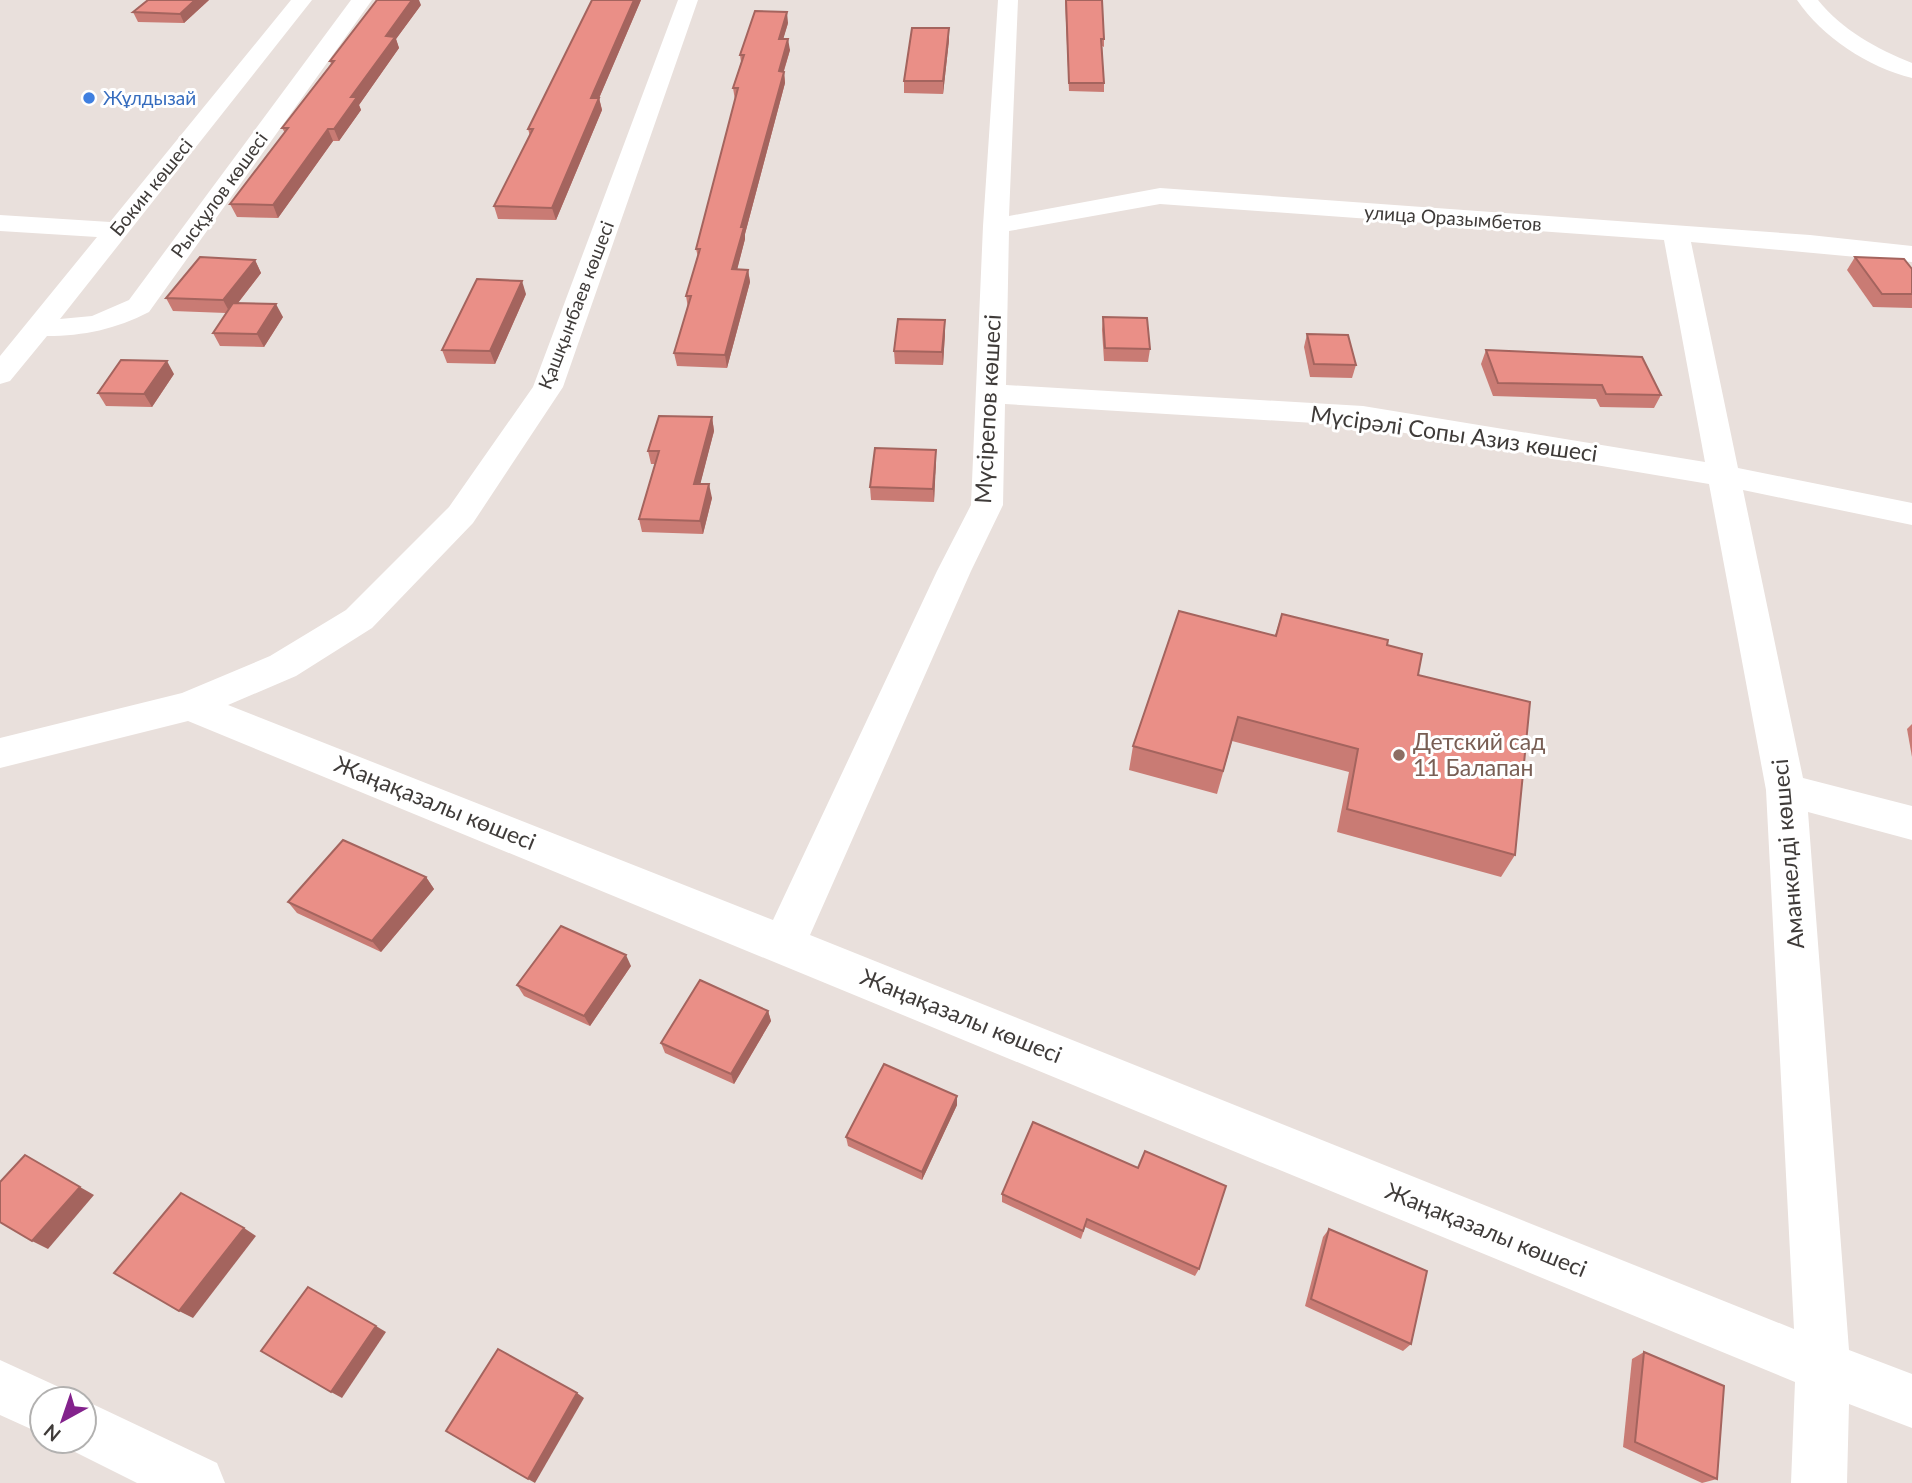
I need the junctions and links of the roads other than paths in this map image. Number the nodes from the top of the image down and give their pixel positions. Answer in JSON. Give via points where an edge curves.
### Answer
{"nodes":[{"id":1,"x":302,"y":0,"type":"edge"},
{"id":2,"x":362,"y":0,"type":"edge"},
{"id":3,"x":688,"y":0,"type":"edge"},
{"id":4,"x":1009,"y":0,"type":"edge"},
{"id":5,"x":1807,"y":0,"type":"edge"},
{"id":6,"x":1912,"y":71,"type":"edge"},
{"id":7,"x":0,"y":223,"type":"edge"},
{"id":8,"x":996,"y":226,"type":"junction"},
{"id":9,"x":116,"y":230,"type":"junction"},
{"id":10,"x":1676,"y":235,"type":"junction"},
{"id":11,"x":1912,"y":254,"type":"edge"},
{"id":12,"x":38,"y":327,"type":"junction"},
{"id":13,"x":0,"y":375,"type":"edge"},
{"id":14,"x":991,"y":394,"type":"junction"},
{"id":15,"x":1725,"y":476,"type":"junction"},
{"id":16,"x":1912,"y":514,"type":"edge"},
{"id":17,"x":190,"y":706,"type":"junction"},
{"id":18,"x":0,"y":753,"type":"edge"},
{"id":19,"x":1786,"y":790,"type":"junction"},
{"id":20,"x":1912,"y":823,"type":"edge"},
{"id":21,"x":784,"y":944,"type":"junction"},
{"id":22,"x":1823,"y":1367,"type":"junction"},
{"id":23,"x":0,"y":1387,"type":"edge"},
{"id":24,"x":28,"y":1401,"type":"edge"},
{"id":25,"x":1912,"y":1401,"type":"edge"},
{"id":26,"x":98,"y":1435,"type":"edge"},
{"id":27,"x":197,"y":1483,"type":"edge"},
{"id":28,"x":1819,"y":1483,"type":"edge"}],
"edges":[{"from":1,"to":9,"type":"street","name":"Бокин көшесі"},
{"from":2,"to":12,"type":"street","name":"Рысқұлов көшесі","via":[[139,306],[108,322],[82,328]]},
{"from":3,"to":17,"type":"street","name":"Қашқынбаев көшесі","via":[[548,387],[461,515],[359,618],[283,666]]},
{"from":4,"to":8,"type":"street","name":"Мүсірепов көшесі"},
{"from":5,"to":6,"type":"street","via":[[1817,15],[1856,43]]},
{"from":7,"to":9,"type":"street"},
{"from":8,"to":10,"type":"street","name":"улица Оразымбетов","via":[[1160,196]]},
{"from":8,"to":14,"type":"street","name":"Мүсірепов көшесі"},
{"from":9,"to":12,"type":"street","name":"Бокин көшесі"},
{"from":10,"to":11,"type":"street","name":"улица Оразымбетов"},
{"from":10,"to":15,"type":"street","name":"Аманкелді көшесі"},
{"from":12,"to":13,"type":"street","name":"Бокин көшесі"},
{"from":14,"to":15,"type":"street","name":"Мүсірәлі Сопы Азиз көшесі","via":[[1363,416]]},
{"from":14,"to":21,"type":"street","name":"Мүсірепов көшесі","via":[[987,505]]},
{"from":15,"to":16,"type":"street","name":"Мүсірәлі Сопы Азиз көшесі"},
{"from":15,"to":19,"type":"street","name":"Аманкелді көшесі"},
{"from":17,"to":18,"type":"street"},
{"from":17,"to":21,"type":"street","name":"Жаңақазалы көшесі"},
{"from":19,"to":20,"type":"street"},
{"from":19,"to":22,"type":"street","name":"Аманкелді көшесі"},
{"from":21,"to":22,"type":"street","name":"Жаңақазалы көшесі"},
{"from":22,"to":25,"type":"street","name":"Жаңақазалы көшесі"},
{"from":22,"to":28,"type":"street","name":"Аманкелді көшесі"},
{"from":23,"to":24,"type":"street"},
{"from":26,"to":27,"type":"street"}]}
